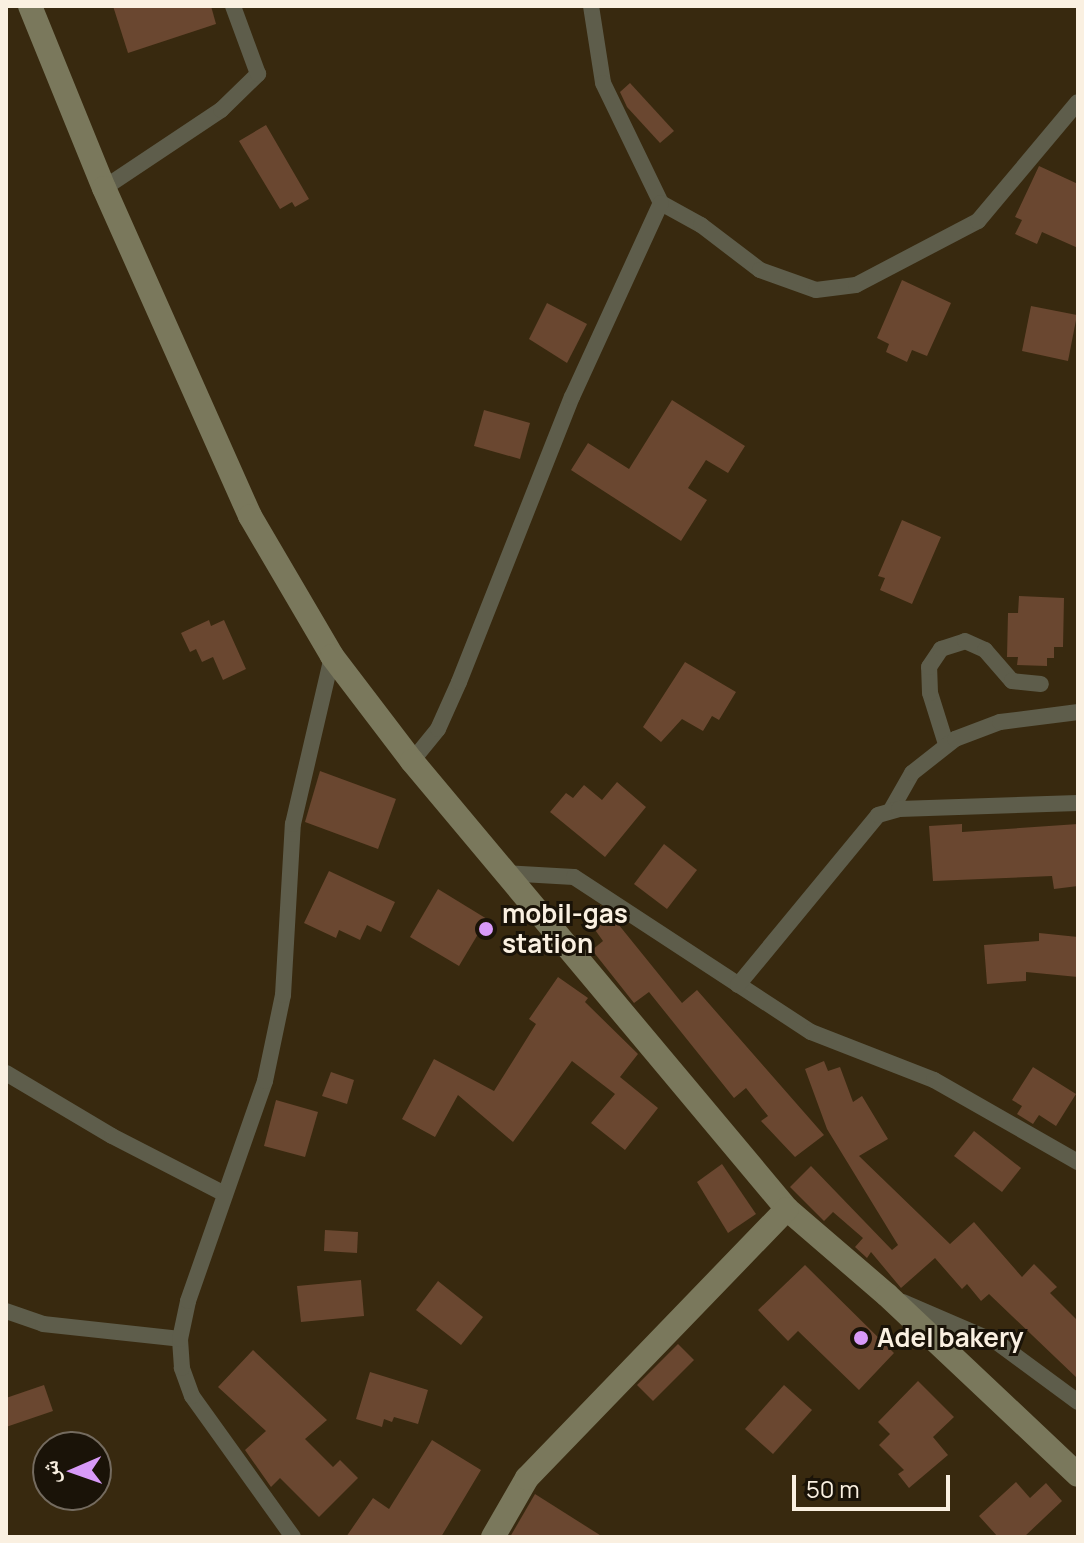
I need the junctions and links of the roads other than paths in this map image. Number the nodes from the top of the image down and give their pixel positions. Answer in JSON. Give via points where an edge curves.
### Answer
{"nodes":[{"id":1,"x":30,"y":6,"type":"edge"},
{"id":2,"x":233,"y":6,"type":"edge"},
{"id":3,"x":591,"y":6,"type":"edge"},
{"id":4,"x":1078,"y":102,"type":"edge"},
{"id":5,"x":104,"y":188,"type":"junction"},
{"id":6,"x":661,"y":203,"type":"junction"},
{"id":7,"x":332,"y":656,"type":"junction"},
{"id":8,"x":1041,"y":684,"type":"dead end"},
{"id":9,"x":1078,"y":712,"type":"edge"},
{"id":10,"x":946,"y":744,"type":"junction"},
{"id":11,"x":412,"y":761,"type":"junction"},
{"id":12,"x":1078,"y":803,"type":"edge"},
{"id":13,"x":891,"y":810,"type":"junction"},
{"id":14,"x":505,"y":873,"type":"junction"},
{"id":15,"x":738,"y":985,"type":"junction"},
{"id":16,"x":6,"y":1073,"type":"edge"},
{"id":17,"x":1078,"y":1162,"type":"edge"},
{"id":18,"x":225,"y":1194,"type":"junction"},
{"id":19,"x":787,"y":1209,"type":"junction"},
{"id":20,"x":887,"y":1295,"type":"junction"},
{"id":21,"x":6,"y":1311,"type":"edge"},
{"id":22,"x":180,"y":1339,"type":"junction"},
{"id":23,"x":1078,"y":1402,"type":"edge"},
{"id":24,"x":1078,"y":1475,"type":"edge"},
{"id":25,"x":293,"y":1537,"type":"edge"},
{"id":26,"x":493,"y":1537,"type":"edge"}],
"edges":[{"from":1,"to":5,"type":"main road"},
{"from":2,"to":5,"type":"street","via":[[258,74],[221,110]]},
{"from":3,"to":6,"type":"street","via":[[603,83]]},
{"from":4,"to":6,"type":"street","via":[[978,221],[909,260],[838,290],[787,283],[760,270],[701,225]]},
{"from":5,"to":7,"type":"main road","via":[[250,516]]},
{"from":6,"to":11,"type":"street","via":[[572,397],[459,682],[438,729]]},
{"from":7,"to":11,"type":"main road"},
{"from":7,"to":18,"type":"street","via":[[293,824],[283,995],[265,1081]]},
{"from":8,"to":10,"type":"street","via":[[1012,681],[985,650],[965,641],[941,649],[929,667],[930,693]]},
{"from":9,"to":10,"type":"street","via":[[1000,722]]},
{"from":10,"to":13,"type":"street","via":[[912,773]]},
{"from":11,"to":14,"type":"main road"},
{"from":12,"to":13,"type":"street"},
{"from":13,"to":15,"type":"street","via":[[865,826]]},
{"from":14,"to":15,"type":"street","via":[[574,877]]},
{"from":14,"to":19,"type":"main road"},
{"from":15,"to":17,"type":"street","via":[[811,1032],[934,1080]]},
{"from":16,"to":18,"type":"street"},
{"from":18,"to":22,"type":"street"},
{"from":19,"to":20,"type":"main road"},
{"from":19,"to":26,"type":"main road","via":[[527,1478]]},
{"from":20,"to":23,"type":"street","via":[[998,1343]]},
{"from":20,"to":24,"type":"main road"},
{"from":21,"to":22,"type":"street","via":[[43,1324]]},
{"from":22,"to":25,"type":"street","via":[[182,1368],[192,1396]]}]}
